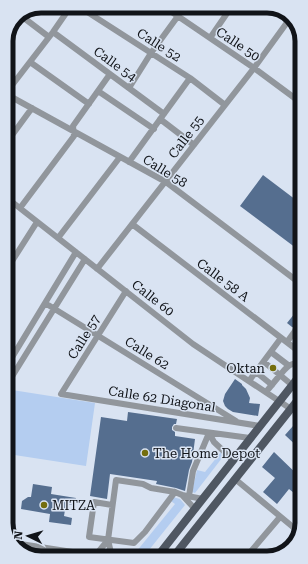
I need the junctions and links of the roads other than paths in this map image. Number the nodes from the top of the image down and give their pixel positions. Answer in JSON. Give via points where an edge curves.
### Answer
{"nodes":[{"id":1,"x":66,"y":13,"type":"edge"},
{"id":2,"x":89,"y":13,"type":"edge"},
{"id":3,"x":174,"y":13,"type":"edge"},
{"id":4,"x":227,"y":13,"type":"edge"},
{"id":5,"x":178,"y":16,"type":"junction"},
{"id":6,"x":25,"y":18,"type":"edge"},
{"id":7,"x":287,"y":22,"type":"edge"},
{"id":8,"x":51,"y":35,"type":"junction"},
{"id":9,"x":210,"y":38,"type":"junction"},
{"id":10,"x":151,"y":53,"type":"junction"},
{"id":11,"x":30,"y":62,"type":"junction"},
{"id":12,"x":254,"y":68,"type":"junction"},
{"id":13,"x":110,"y":74,"type":"junction"},
{"id":14,"x":190,"y":78,"type":"junction"},
{"id":15,"x":13,"y":84,"type":"edge"},
{"id":16,"x":129,"y":88,"type":"junction"},
{"id":17,"x":98,"y":91,"type":"junction"},
{"id":18,"x":13,"y":97,"type":"edge"},
{"id":19,"x":295,"y":98,"type":"edge"},
{"id":20,"x":88,"y":104,"type":"junction"},
{"id":21,"x":225,"y":104,"type":"junction"},
{"id":22,"x":32,"y":108,"type":"junction"},
{"id":23,"x":162,"y":117,"type":"junction"},
{"id":24,"x":154,"y":129,"type":"junction"},
{"id":25,"x":73,"y":131,"type":"junction"},
{"id":26,"x":13,"y":134,"type":"edge"},
{"id":27,"x":194,"y":145,"type":"junction"},
{"id":28,"x":120,"y":157,"type":"junction"},
{"id":29,"x":129,"y":162,"type":"junction"},
{"id":30,"x":166,"y":182,"type":"junction"},
{"id":31,"x":13,"y":203,"type":"edge"},
{"id":32,"x":20,"y":208,"type":"junction"},
{"id":33,"x":37,"y":222,"type":"junction"},
{"id":34,"x":132,"y":224,"type":"junction"},
{"id":35,"x":58,"y":238,"type":"junction"},
{"id":36,"x":76,"y":252,"type":"junction"},
{"id":37,"x":14,"y":258,"type":"edge"},
{"id":38,"x":85,"y":259,"type":"junction"},
{"id":39,"x":97,"y":269,"type":"junction"},
{"id":40,"x":295,"y":279,"type":"edge"},
{"id":41,"x":126,"y":291,"type":"junction"},
{"id":42,"x":45,"y":303,"type":"junction"},
{"id":43,"x":54,"y":309,"type":"junction"},
{"id":44,"x":295,"y":331,"type":"edge"},
{"id":45,"x":97,"y":336,"type":"junction"},
{"id":46,"x":284,"y":340,"type":"junction"},
{"id":47,"x":295,"y":348,"type":"edge"},
{"id":48,"x":271,"y":352,"type":"junction"},
{"id":49,"x":13,"y":356,"type":"edge"},
{"id":50,"x":264,"y":362,"type":"junction"},
{"id":51,"x":295,"y":364,"type":"edge"},
{"id":52,"x":288,"y":365,"type":"junction"},
{"id":53,"x":256,"y":372,"type":"junction"},
{"id":54,"x":13,"y":374,"type":"edge"},
{"id":55,"x":280,"y":375,"type":"junction"},
{"id":56,"x":249,"y":381,"type":"junction"},
{"id":57,"x":295,"y":381,"type":"edge"},
{"id":58,"x":272,"y":385,"type":"junction"},
{"id":59,"x":292,"y":385,"type":"junction"},
{"id":60,"x":266,"y":392,"type":"junction"},
{"id":61,"x":61,"y":394,"type":"joint"},
{"id":62,"x":280,"y":402,"type":"junction"},
{"id":63,"x":295,"y":404,"type":"edge"},
{"id":64,"x":291,"y":409,"type":"junction"},
{"id":65,"x":238,"y":422,"type":"junction"},
{"id":66,"x":260,"y":426,"type":"junction"},
{"id":67,"x":176,"y":428,"type":"dead end"},
{"id":68,"x":209,"y":433,"type":"junction"},
{"id":69,"x":250,"y":438,"type":"junction"},
{"id":70,"x":234,"y":460,"type":"junction"},
{"id":71,"x":235,"y":479,"type":"junction"},
{"id":72,"x":175,"y":492,"type":"junction"},
{"id":73,"x":186,"y":496,"type":"junction"},
{"id":74,"x":203,"y":499,"type":"junction"},
{"id":75,"x":112,"y":505,"type":"junction"},
{"id":76,"x":195,"y":509,"type":"junction"},
{"id":77,"x":280,"y":517,"type":"junction"},
{"id":78,"x":295,"y":529,"type":"edge"},
{"id":79,"x":108,"y":540,"type":"junction"},
{"id":80,"x":24,"y":545,"type":"edge"},
{"id":81,"x":64,"y":551,"type":"edge"},
{"id":82,"x":99,"y":551,"type":"edge"},
{"id":83,"x":111,"y":551,"type":"edge"},
{"id":84,"x":162,"y":551,"type":"edge"},
{"id":85,"x":178,"y":551,"type":"edge"},
{"id":86,"x":251,"y":551,"type":"edge"}],
"edges":[{"from":1,"to":8,"type":"street"},
{"from":2,"to":10,"type":"street","name":"Calle 52"},
{"from":3,"to":5,"type":"street","name":"Calle 50"},
{"from":4,"to":9,"type":"street"},
{"from":5,"to":9,"type":"street","name":"Calle 50"},
{"from":5,"to":10,"type":"street"},
{"from":6,"to":8,"type":"street","name":"Calle 54"},
{"from":7,"to":12,"type":"street","name":"Calle 55"},
{"from":8,"to":11,"type":"street"},
{"from":8,"to":13,"type":"street","name":"Calle 54"},
{"from":9,"to":12,"type":"street","name":"Calle 50"},
{"from":10,"to":14,"type":"street","name":"Calle 52"},
{"from":10,"to":16,"type":"street"},
{"from":11,"to":15,"type":"street"},
{"from":11,"to":20,"type":"street"},
{"from":12,"to":19,"type":"street","name":"Calle 50"},
{"from":12,"to":21,"type":"street","name":"Calle 55"},
{"from":13,"to":16,"type":"street","name":"Calle 54"},
{"from":13,"to":17,"type":"street"},
{"from":14,"to":21,"type":"street","name":"Calle 52"},
{"from":14,"to":23,"type":"street"},
{"from":16,"to":23,"type":"street","name":"Calle 54"},
{"from":17,"to":20,"type":"street"},
{"from":17,"to":24,"type":"street"},
{"from":18,"to":22,"type":"street","name":"Calle 58"},
{"from":20,"to":25,"type":"street","via":[[73,126]]},
{"from":21,"to":27,"type":"street","name":"Calle 55"},
{"from":22,"to":25,"type":"street","name":"Calle 58"},
{"from":22,"to":26,"type":"street"},
{"from":23,"to":24,"type":"street"},
{"from":23,"to":27,"type":"street","name":"Calle 54"},
{"from":24,"to":29,"type":"street"},
{"from":25,"to":28,"type":"street","name":"Calle 58"},
{"from":25,"to":32,"type":"street","via":[[74,136]]},
{"from":27,"to":30,"type":"street","name":"Calle 55"},
{"from":28,"to":29,"type":"street","name":"Calle 58"},
{"from":28,"to":35,"type":"street"},
{"from":29,"to":30,"type":"street","name":"Calle 58"},
{"from":30,"to":34,"type":"street","name":"Calle 55"},
{"from":30,"to":40,"type":"street","name":"Calle 58"},
{"from":31,"to":32,"type":"street","name":"Calle 60"},
{"from":32,"to":33,"type":"street","name":"Calle 60"},
{"from":33,"to":35,"type":"street","name":"Calle 60"},
{"from":33,"to":37,"type":"street"},
{"from":34,"to":39,"type":"street","name":"Calle 55"},
{"from":34,"to":46,"type":"street","name":"Calle 58 A"},
{"from":35,"to":36,"type":"street","name":"Calle 60"},
{"from":36,"to":38,"type":"street","name":"Calle 60"},
{"from":36,"to":42,"type":"street"},
{"from":38,"to":39,"type":"street","name":"Calle 60"},
{"from":38,"to":43,"type":"street"},
{"from":39,"to":41,"type":"street","name":"Calle 60"},
{"from":41,"to":45,"type":"street","name":"Calle 57"},
{"from":41,"to":56,"type":"street","name":"Calle 60","via":[[193,344]]},
{"from":42,"to":43,"type":"street","name":"Calle 62"},
{"from":42,"to":49,"type":"street"},
{"from":43,"to":45,"type":"street","name":"Calle 62"},
{"from":43,"to":54,"type":"street"},
{"from":44,"to":46,"type":"street"},
{"from":45,"to":61,"type":"street","name":"Calle 57"},
{"from":45,"to":65,"type":"street","name":"Calle 62"},
{"from":46,"to":47,"type":"street","name":"Calle 58 A"},
{"from":46,"to":48,"type":"street"},
{"from":48,"to":50,"type":"street"},
{"from":48,"to":52,"type":"street"},
{"from":50,"to":53,"type":"street"},
{"from":50,"to":55,"type":"street"},
{"from":51,"to":52,"type":"street"},
{"from":52,"to":55,"type":"street"},
{"from":53,"to":56,"type":"street"},
{"from":53,"to":58,"type":"street"},
{"from":55,"to":58,"type":"street"},
{"from":55,"to":59,"type":"street"},
{"from":56,"to":60,"type":"street","name":"Calle 60"},
{"from":57,"to":59,"type":"main road"},
{"from":58,"to":60,"type":"street"},
{"from":59,"to":62,"type":"main road"},
{"from":60,"to":62,"type":"street","name":"Calle 60"},
{"from":61,"to":65,"type":"street","name":"Calle 62 Diagonal"},
{"from":62,"to":64,"type":"street","name":"Calle 60"},
{"from":62,"to":66,"type":"main road"},
{"from":63,"to":64,"type":"main road"},
{"from":64,"to":71,"type":"main road"},
{"from":65,"to":66,"type":"street","name":"Calle 62 Diagonal"},
{"from":66,"to":69,"type":"main road"},
{"from":67,"to":68,"type":"street"},
{"from":68,"to":69,"type":"street"},
{"from":68,"to":70,"type":"street","via":[[214,442]]},
{"from":68,"to":73,"type":"street","via":[[193,470]]},
{"from":69,"to":70,"type":"main road"},
{"from":70,"to":74,"type":"main road"},
{"from":71,"to":77,"type":"street"},
{"from":71,"to":85,"type":"main road"},
{"from":72,"to":73,"type":"street"},
{"from":72,"to":75,"type":"street","via":[[116,480]]},
{"from":72,"to":79,"type":"street","via":[[137,541],[134,543]]},
{"from":73,"to":74,"type":"street"},
{"from":73,"to":76,"type":"street"},
{"from":74,"to":76,"type":"main road"},
{"from":75,"to":79,"type":"street"},
{"from":75,"to":79,"type":"street","via":[[94,502],[89,537]]},
{"from":76,"to":84,"type":"main road"},
{"from":77,"to":78,"type":"street"},
{"from":77,"to":86,"type":"street"},
{"from":79,"to":82,"type":"street"},
{"from":79,"to":83,"type":"street"},
{"from":80,"to":81,"type":"street"}]}
